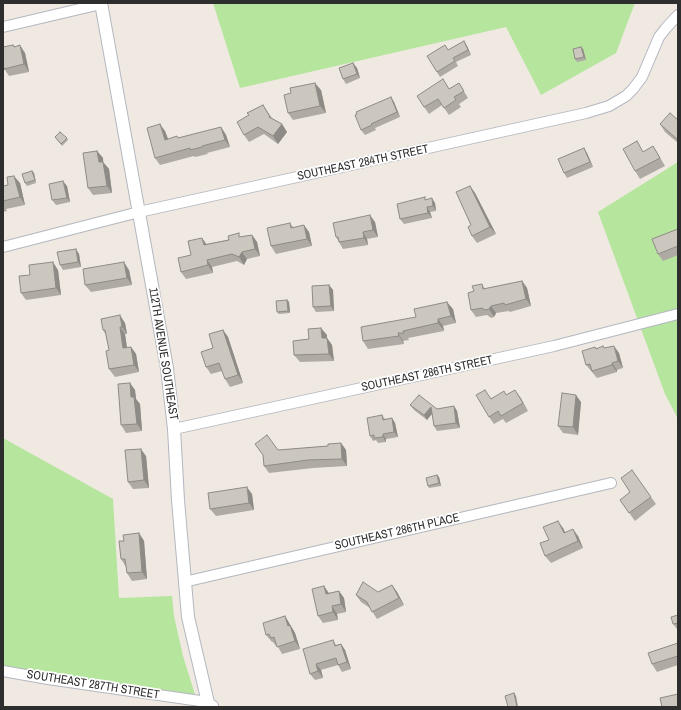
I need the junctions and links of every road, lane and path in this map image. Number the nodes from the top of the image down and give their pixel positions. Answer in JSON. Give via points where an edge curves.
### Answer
{"nodes":[{"id":1,"x":101,"y":3,"type":"edge"},
{"id":2,"x":678,"y":15,"type":"edge"},
{"id":3,"x":3,"y":27,"type":"edge"},
{"id":4,"x":139,"y":212,"type":"junction"},
{"id":5,"x":3,"y":247,"type":"edge"},
{"id":6,"x":678,"y":314,"type":"edge"},
{"id":7,"x":174,"y":429,"type":"junction"},
{"id":8,"x":611,"y":483,"type":"dead end"},
{"id":9,"x":184,"y":582,"type":"junction"},
{"id":10,"x":3,"y":671,"type":"edge"},
{"id":11,"x":210,"y":705,"type":"edge"}],
"edges":[{"from":1,"to":3,"type":"street"},
{"from":1,"to":4,"type":"street","name":"112TH AVENUE SOUTHEAST"},
{"from":2,"to":4,"type":"street","name":"SOUTHEAST 284TH STREET","via":[[659,37],[642,77],[633,89],[609,106]]},
{"from":4,"to":5,"type":"street","name":"SOUTHEAST 284TH STREET"},
{"from":4,"to":7,"type":"street","name":"112TH AVENUE SOUTHEAST","via":[[167,368]]},
{"from":6,"to":7,"type":"street","name":"SOUTHEAST 286TH STREET","via":[[554,346]]},
{"from":7,"to":9,"type":"street","name":"112TH AVENUE SOUTHEAST"},
{"from":8,"to":9,"type":"street","name":"SOUTHEAST 286TH PLACE"},
{"from":9,"to":11,"type":"street","name":"112TH AVENUE SOUTHEAST","via":[[188,617]]},
{"from":10,"to":11,"type":"street","name":"SOUTHEAST 287TH STREET"}]}
